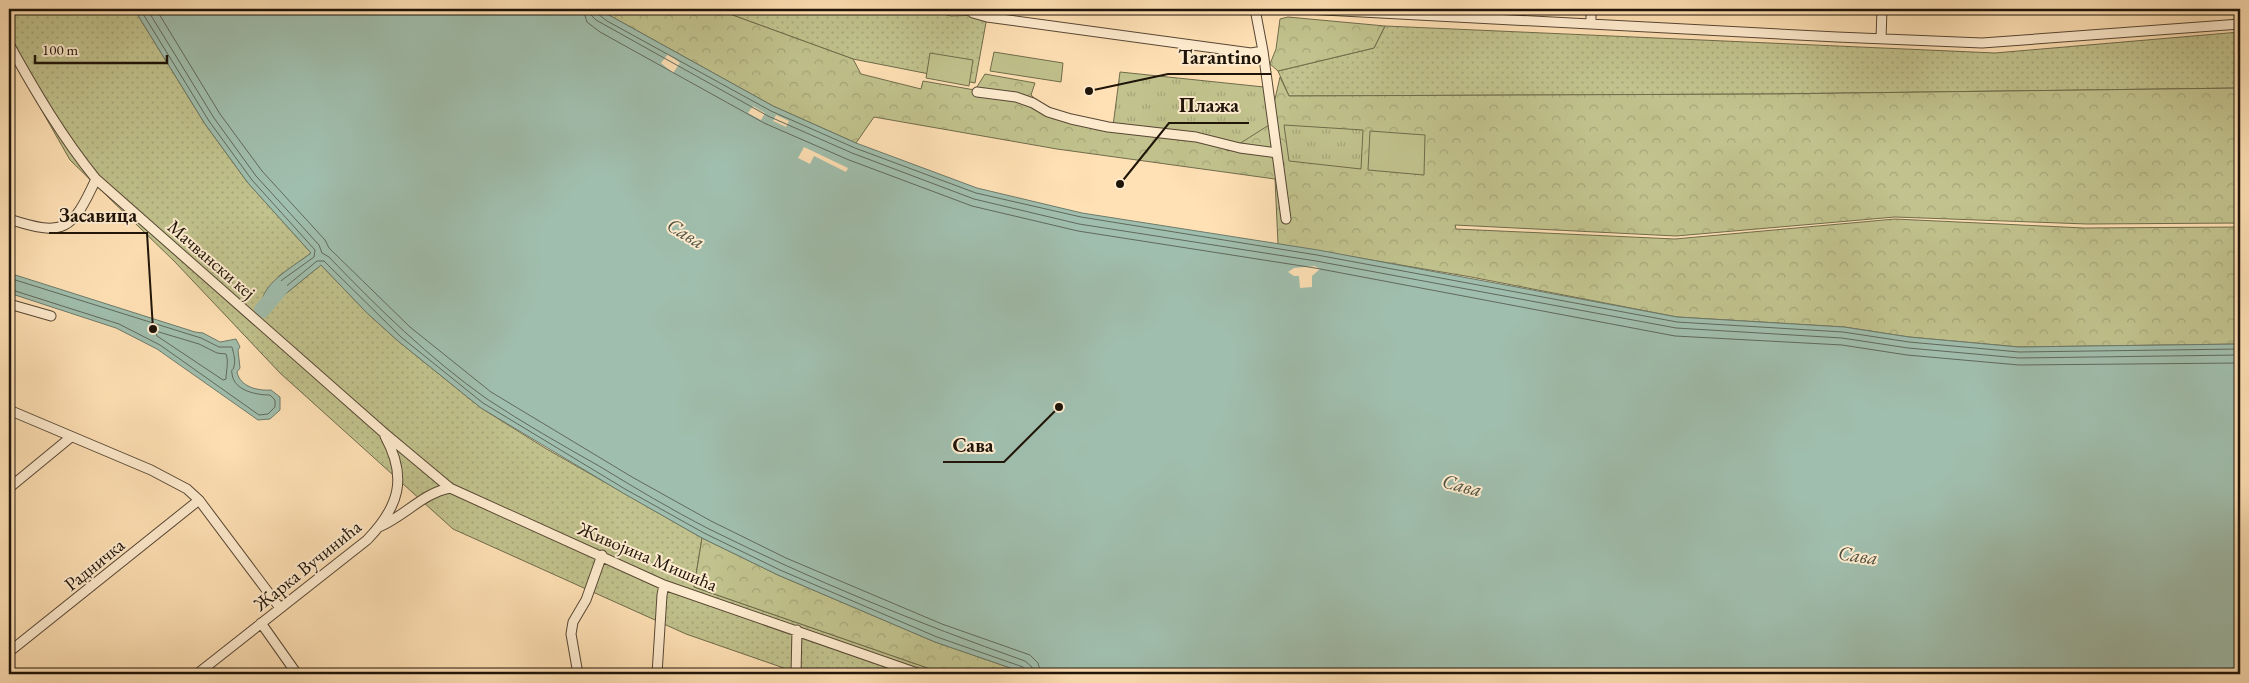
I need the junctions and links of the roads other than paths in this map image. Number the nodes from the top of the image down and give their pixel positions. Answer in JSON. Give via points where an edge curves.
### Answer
{"nodes":[{"id":1,"x":1255,"y":9,"type":"edge"},
{"id":2,"x":1276,"y":9,"type":"edge"},
{"id":3,"x":1304,"y":9,"type":"edge"},
{"id":4,"x":1591,"y":9,"type":"edge"},
{"id":5,"x":1882,"y":9,"type":"edge"},
{"id":6,"x":968,"y":10,"type":"edge"},
{"id":7,"x":1592,"y":24,"type":"junction"},
{"id":8,"x":2240,"y":24,"type":"edge"},
{"id":9,"x":1881,"y":39,"type":"junction"},
{"id":10,"x":9,"y":44,"type":"edge"},
{"id":11,"x":1263,"y":51,"type":"junction"},
{"id":12,"x":977,"y":92,"type":"dead end"},
{"id":13,"x":1277,"y":154,"type":"junction"},
{"id":14,"x":96,"y":179,"type":"junction"},
{"id":15,"x":9,"y":219,"type":"edge"},
{"id":16,"x":1286,"y":219,"type":"dead end"},
{"id":17,"x":9,"y":304,"type":"edge"},
{"id":18,"x":51,"y":316,"type":"dead end"},
{"id":19,"x":9,"y":410,"type":"edge"},
{"id":20,"x":383,"y":432,"type":"junction"},
{"id":21,"x":70,"y":437,"type":"junction"},
{"id":22,"x":9,"y":488,"type":"edge"},
{"id":23,"x":450,"y":488,"type":"junction"},
{"id":24,"x":199,"y":500,"type":"junction"},
{"id":25,"x":379,"y":527,"type":"junction"},
{"id":26,"x":602,"y":555,"type":"junction"},
{"id":27,"x":664,"y":585,"type":"junction"},
{"id":28,"x":280,"y":608,"type":"junction"},
{"id":29,"x":261,"y":624,"type":"junction"},
{"id":30,"x":797,"y":630,"type":"junction"},
{"id":31,"x":9,"y":652,"type":"edge"},
{"id":32,"x":197,"y":674,"type":"edge"},
{"id":33,"x":297,"y":674,"type":"edge"},
{"id":34,"x":578,"y":674,"type":"edge"},
{"id":35,"x":657,"y":674,"type":"edge"},
{"id":36,"x":796,"y":674,"type":"edge"},
{"id":37,"x":920,"y":674,"type":"edge"}],
"edges":[{"from":1,"to":2,"type":"street"},
{"from":1,"to":11,"type":"street"},
{"from":3,"to":7,"type":"street"},
{"from":4,"to":7,"type":"street"},
{"from":5,"to":9,"type":"street"},
{"from":6,"to":11,"type":"street","via":[[978,16],[1240,53]]},
{"from":7,"to":9,"type":"street"},
{"from":8,"to":9,"type":"street","via":[[1982,43]]},
{"from":10,"to":14,"type":"street","name":"Мачвански кеј","via":[[39,97]]},
{"from":11,"to":13,"type":"street"},
{"from":12,"to":13,"type":"street","via":[[1016,97],[1048,112],[1108,127],[1187,136]]},
{"from":13,"to":16,"type":"street"},
{"from":14,"to":15,"type":"street","via":[[81,210],[67,225],[53,230],[37,229]]},
{"from":14,"to":20,"type":"street","name":"Мачвански кеј"},
{"from":17,"to":18,"type":"street"},
{"from":19,"to":21,"type":"street"},
{"from":20,"to":23,"type":"street","name":"Живојина Мишића"},
{"from":20,"to":25,"type":"street","name":"Жарка Вучинића","via":[[396,460],[398,492]]},
{"from":21,"to":22,"type":"street"},
{"from":21,"to":24,"type":"street","via":[[171,480]]},
{"from":23,"to":25,"type":"street","via":[[429,494]]},
{"from":23,"to":26,"type":"street","name":"Живојина Мишића"},
{"from":24,"to":28,"type":"street"},
{"from":24,"to":31,"type":"street","name":"Радничка"},
{"from":25,"to":28,"type":"street","name":"Жарка Вучинића"},
{"from":26,"to":27,"type":"street","name":"Живојина Мишића"},
{"from":26,"to":34,"type":"street","via":[[586,600],[573,622],[571,634]]},
{"from":27,"to":30,"type":"street","name":"Живојина Мишића"},
{"from":27,"to":35,"type":"street"},
{"from":28,"to":29,"type":"street","name":"Жарка Вучинића"},
{"from":29,"to":32,"type":"street","name":"Жарка Вучинића"},
{"from":29,"to":33,"type":"street"},
{"from":30,"to":36,"type":"street"},
{"from":30,"to":37,"type":"street","name":"Живојина Мишића"}]}
